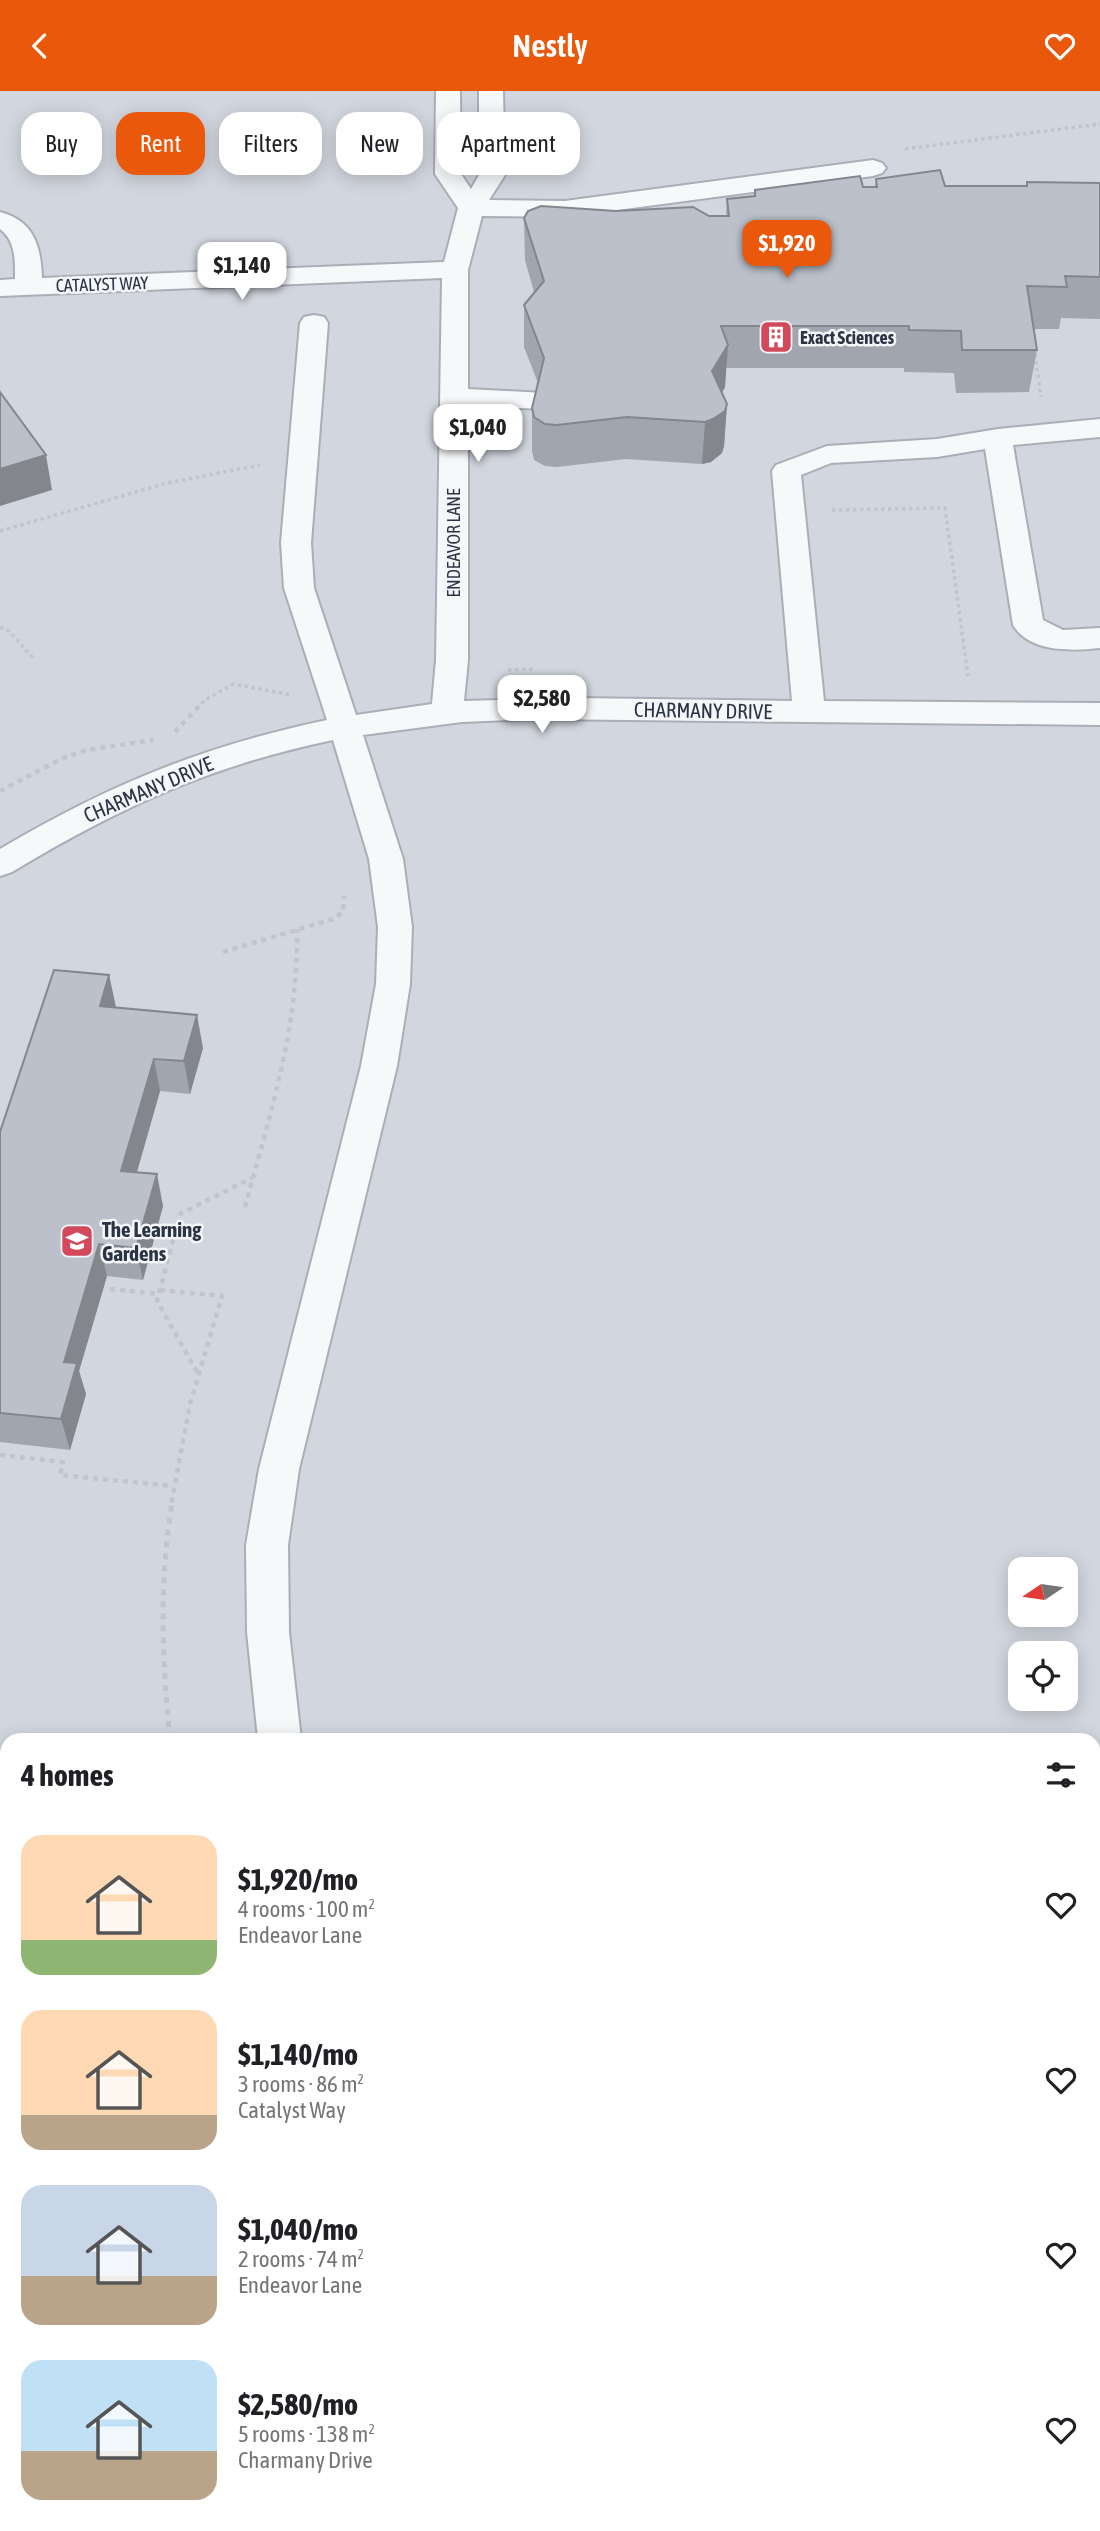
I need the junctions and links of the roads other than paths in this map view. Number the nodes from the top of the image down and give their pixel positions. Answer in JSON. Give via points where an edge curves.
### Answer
{"nodes":[{"id":1,"x":448,"y":91,"type":"edge"},
{"id":2,"x":491,"y":91,"type":"edge"},
{"id":3,"x":873,"y":168,"type":"dead end"},
{"id":4,"x":471,"y":208,"type":"junction"},
{"id":5,"x":0,"y":219,"type":"edge"},
{"id":6,"x":455,"y":271,"type":"junction"},
{"id":7,"x":28,"y":287,"type":"junction"},
{"id":8,"x":0,"y":288,"type":"edge"},
{"id":9,"x":314,"y":323,"type":"dead end"},
{"id":10,"x":453,"y":397,"type":"junction"},
{"id":11,"x":544,"y":401,"type":"edge"},
{"id":12,"x":1100,"y":428,"type":"edge"},
{"id":13,"x":998,"y":438,"type":"junction"},
{"id":14,"x":1100,"y":638,"type":"edge"},
{"id":15,"x":808,"y":711,"type":"junction"},
{"id":16,"x":447,"y":713,"type":"junction"},
{"id":17,"x":1100,"y":714,"type":"edge"},
{"id":18,"x":345,"y":727,"type":"junction"},
{"id":19,"x":0,"y":864,"type":"edge"},
{"id":20,"x":278,"y":1733,"type":"edge"}],
"edges":[{"from":1,"to":4,"type":"street","via":[[448,174]]},
{"from":2,"to":4,"type":"street","name":"ENDEAVOR LANE","via":[[492,175]]},
{"from":3,"to":4,"type":"street","via":[[578,208]]},
{"from":4,"to":6,"type":"street","name":"ENDEAVOR LANE"},
{"from":5,"to":7,"type":"street","via":[[22,235],[29,259]]},
{"from":6,"to":7,"type":"street","name":"CATALYST WAY"},
{"from":6,"to":10,"type":"street","name":"ENDEAVOR LANE"},
{"from":7,"to":8,"type":"street","name":"CATALYST WAY"},
{"from":9,"to":18,"type":"street","via":[[296,543],[299,588]]},
{"from":10,"to":11,"type":"street"},
{"from":10,"to":16,"type":"street","name":"ENDEAVOR LANE","via":[[452,660]]},
{"from":12,"to":13,"type":"street"},
{"from":13,"to":14,"type":"street","via":[[1028,625],[1047,638]]},
{"from":13,"to":15,"type":"street","via":[[937,448],[827,454],[786,471]]},
{"from":15,"to":16,"type":"street","name":"CHARMANY DRIVE"},
{"from":15,"to":17,"type":"street","name":"CHARMANY DRIVE"},
{"from":16,"to":18,"type":"street","name":"CHARMANY DRIVE"},
{"from":18,"to":19,"type":"street","name":"CHARMANY DRIVE","via":[[206,763],[143,787]]},
{"from":18,"to":20,"type":"street","via":[[386,859],[395,926],[394,984],[379,1066],[301,1372],[267,1545],[268,1632]]}]}
